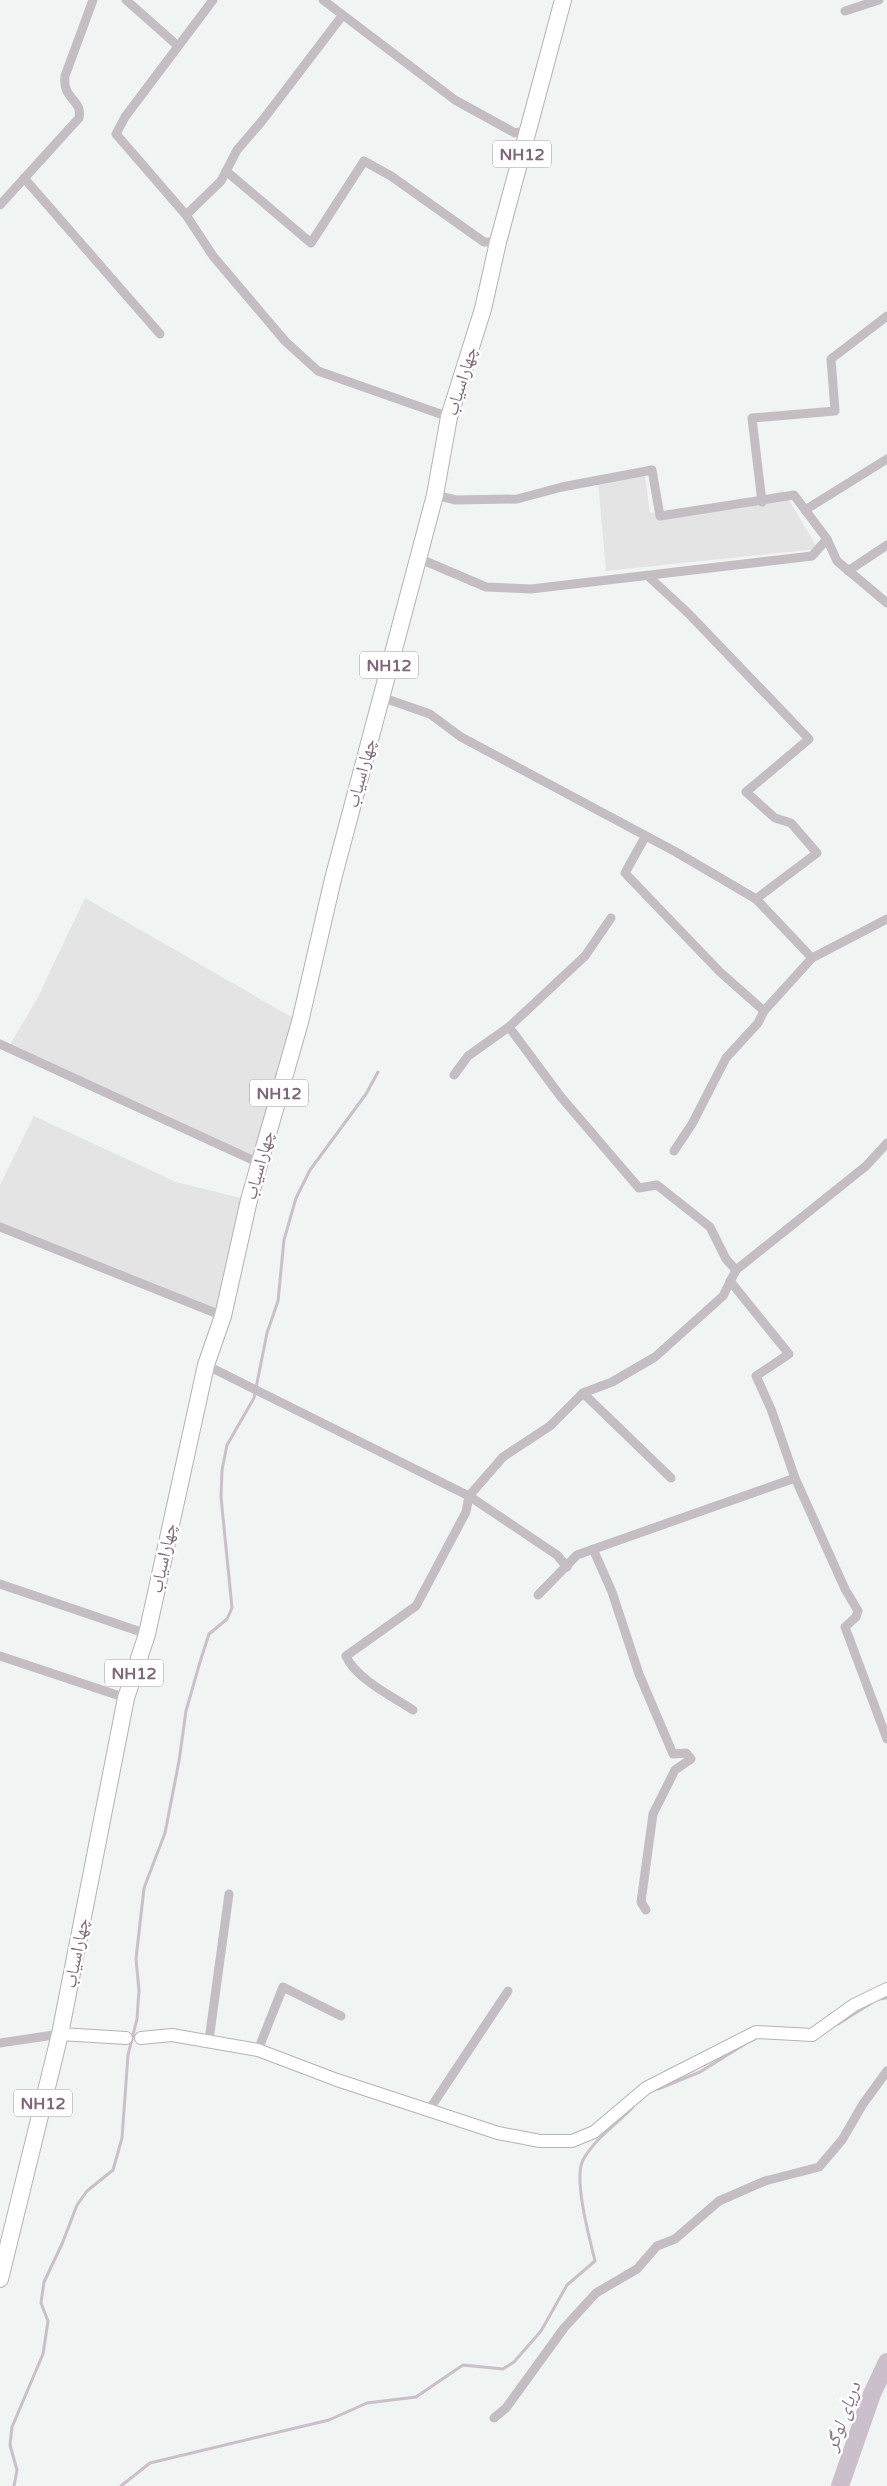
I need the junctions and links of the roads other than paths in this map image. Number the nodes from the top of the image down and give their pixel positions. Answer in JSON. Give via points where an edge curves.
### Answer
{"nodes":[{"id":1,"x":126,"y":0,"type":"edge"},
{"id":2,"x":213,"y":0,"type":"edge"},
{"id":3,"x":323,"y":0,"type":"edge"},
{"id":4,"x":563,"y":0,"type":"edge"},
{"id":5,"x":879,"y":0,"type":"edge"},
{"id":6,"x":90,"y":1,"type":"edge"},
{"id":7,"x":845,"y":10,"type":"dead end"},
{"id":8,"x":342,"y":16,"type":"junction"},
{"id":9,"x":178,"y":46,"type":"junction"},
{"id":10,"x":528,"y":130,"type":"junction"},
{"id":11,"x":226,"y":171,"type":"junction"},
{"id":12,"x":24,"y":178,"type":"junction"},
{"id":13,"x":0,"y":205,"type":"edge"},
{"id":14,"x":186,"y":215,"type":"junction"},
{"id":15,"x":498,"y":242,"type":"junction"},
{"id":16,"x":887,"y":316,"type":"edge"},
{"id":17,"x":160,"y":334,"type":"dead end"},
{"id":18,"x":449,"y":417,"type":"junction"},
{"id":19,"x":887,"y":459,"type":"edge"},
{"id":20,"x":435,"y":495,"type":"junction"},
{"id":21,"x":762,"y":502,"type":"junction"},
{"id":22,"x":805,"y":510,"type":"junction"},
{"id":23,"x":827,"y":540,"type":"junction"},
{"id":24,"x":887,"y":545,"type":"edge"},
{"id":25,"x":418,"y":558,"type":"junction"},
{"id":26,"x":848,"y":571,"type":"junction"},
{"id":27,"x":648,"y":576,"type":"junction"},
{"id":28,"x":887,"y":603,"type":"edge"},
{"id":29,"x":381,"y":697,"type":"junction"},
{"id":30,"x":645,"y":837,"type":"junction"},
{"id":31,"x":756,"y":899,"type":"junction"},
{"id":32,"x":611,"y":918,"type":"dead end"},
{"id":33,"x":887,"y":919,"type":"edge"},
{"id":34,"x":812,"y":958,"type":"junction"},
{"id":35,"x":764,"y":1011,"type":"junction"},
{"id":36,"x":510,"y":1028,"type":"junction"},
{"id":37,"x":0,"y":1044,"type":"edge"},
{"id":38,"x":454,"y":1075,"type":"dead end"},
{"id":39,"x":887,"y":1143,"type":"edge"},
{"id":40,"x":674,"y":1151,"type":"dead end"},
{"id":41,"x":259,"y":1163,"type":"junction"},
{"id":42,"x":0,"y":1228,"type":"edge"},
{"id":43,"x":736,"y":1270,"type":"junction"},
{"id":44,"x":730,"y":1281,"type":"junction"},
{"id":45,"x":223,"y":1316,"type":"junction"},
{"id":46,"x":206,"y":1365,"type":"junction"},
{"id":47,"x":583,"y":1392,"type":"junction"},
{"id":48,"x":671,"y":1478,"type":"dead end"},
{"id":49,"x":796,"y":1478,"type":"junction"},
{"id":50,"x":470,"y":1496,"type":"junction"},
{"id":51,"x":594,"y":1549,"type":"junction"},
{"id":52,"x":567,"y":1567,"type":"junction"},
{"id":53,"x":0,"y":1584,"type":"edge"},
{"id":54,"x":538,"y":1595,"type":"dead end"},
{"id":55,"x":147,"y":1634,"type":"junction"},
{"id":56,"x":0,"y":1656,"type":"edge"},
{"id":57,"x":126,"y":1698,"type":"junction"},
{"id":58,"x":413,"y":1710,"type":"dead end"},
{"id":59,"x":887,"y":1739,"type":"edge"},
{"id":60,"x":229,"y":1894,"type":"dead end"},
{"id":61,"x":646,"y":1910,"type":"dead end"},
{"id":62,"x":887,"y":1989,"type":"edge"},
{"id":63,"x":508,"y":1991,"type":"dead end"},
{"id":64,"x":341,"y":2016,"type":"dead end"},
{"id":65,"x":60,"y":2034,"type":"junction"},
{"id":66,"x":126,"y":2038,"type":"joint"},
{"id":67,"x":141,"y":2038,"type":"joint"},
{"id":68,"x":209,"y":2040,"type":"junction"},
{"id":69,"x":0,"y":2043,"type":"edge"},
{"id":70,"x":258,"y":2050,"type":"junction"},
{"id":71,"x":887,"y":2071,"type":"edge"},
{"id":72,"x":429,"y":2110,"type":"junction"},
{"id":73,"x":0,"y":2279,"type":"edge"},
{"id":74,"x":494,"y":2418,"type":"dead end"}],
"edges":[{"from":1,"to":9,"type":"street"},
{"from":2,"to":9,"type":"street"},
{"from":3,"to":8,"type":"street"},
{"from":4,"to":10,"type":"highway","name":"چهاراسیاب","number":"NH12"},
{"from":5,"to":7,"type":"street"},
{"from":6,"to":12,"type":"street","via":[[64,86],[78,106],[79,118]]},
{"from":8,"to":10,"type":"street","via":[[455,100],[515,133]]},
{"from":8,"to":11,"type":"street","via":[[237,150]]},
{"from":9,"to":14,"type":"street","via":[[116,134]]},
{"from":10,"to":15,"type":"highway","name":"چهاراسیاب","number":"NH12"},
{"from":11,"to":14,"type":"street","via":[[221,181]]},
{"from":11,"to":15,"type":"street","via":[[311,243],[364,161],[391,176],[484,242]]},
{"from":12,"to":13,"type":"street"},
{"from":12,"to":17,"type":"street"},
{"from":14,"to":18,"type":"street","via":[[213,256],[285,341],[318,372]]},
{"from":15,"to":18,"type":"highway","name":"چهاراسیاب","number":"NH12","via":[[483,309]]},
{"from":16,"to":21,"type":"street","via":[[831,359],[835,411],[752,418]]},
{"from":18,"to":20,"type":"highway","name":"چهاراسیاب","number":"NH12"},
{"from":19,"to":22,"type":"street"},
{"from":20,"to":21,"type":"street","via":[[456,500],[517,499],[652,470],[660,516]]},
{"from":20,"to":25,"type":"highway","name":"چهاراسیاب","number":"NH12"},
{"from":21,"to":22,"type":"street","via":[[794,496]]},
{"from":22,"to":23,"type":"street"},
{"from":23,"to":26,"type":"street","via":[[837,561]]},
{"from":23,"to":27,"type":"street","via":[[812,556]]},
{"from":24,"to":26,"type":"street"},
{"from":25,"to":27,"type":"street","via":[[486,588],[531,589]]},
{"from":25,"to":29,"type":"highway","name":"چهاراسیاب","number":"NH12"},
{"from":26,"to":28,"type":"street"},
{"from":27,"to":31,"type":"street","via":[[809,739],[746,792],[774,818],[791,823],[817,853]]},
{"from":29,"to":30,"type":"street","via":[[430,714],[461,737]]},
{"from":29,"to":41,"type":"highway","name":"چهاراسیاب","number":"NH12","via":[[333,878],[300,1022]]},
{"from":30,"to":31,"type":"street"},
{"from":30,"to":35,"type":"street","via":[[625,873],[720,972]]},
{"from":31,"to":34,"type":"street"},
{"from":32,"to":36,"type":"street","via":[[585,956]]},
{"from":33,"to":34,"type":"street"},
{"from":34,"to":35,"type":"street"},
{"from":35,"to":40,"type":"street","via":[[758,1023],[726,1058],[692,1124]]},
{"from":36,"to":38,"type":"street","via":[[468,1056]]},
{"from":36,"to":43,"type":"street","via":[[561,1097],[639,1188],[657,1185],[710,1228],[726,1259]]},
{"from":37,"to":41,"type":"street"},
{"from":39,"to":43,"type":"street","via":[[866,1166]]},
{"from":41,"to":45,"type":"highway","name":"چهاراسیاب","number":"NH12"},
{"from":42,"to":45,"type":"street"},
{"from":43,"to":44,"type":"street"},
{"from":44,"to":47,"type":"street","via":[[724,1296],[655,1357],[612,1382]]},
{"from":44,"to":49,"type":"street","via":[[789,1354],[756,1376]]},
{"from":45,"to":46,"type":"highway","name":"چهاراسیاب","number":"NH12"},
{"from":46,"to":50,"type":"street"},
{"from":46,"to":55,"type":"highway","name":"چهاراسیاب","number":"NH12"},
{"from":47,"to":48,"type":"street"},
{"from":47,"to":50,"type":"street","via":[[550,1426],[503,1457]]},
{"from":49,"to":51,"type":"street"},
{"from":49,"to":59,"type":"street","via":[[858,1611],[845,1628]]},
{"from":50,"to":52,"type":"street","via":[[556,1555]]},
{"from":50,"to":58,"type":"street","via":[[466,1512],[416,1606],[346,1656],[348,1663],[367,1681]]},
{"from":51,"to":52,"type":"street","via":[[577,1555]]},
{"from":51,"to":61,"type":"street","via":[[612,1592],[638,1674],[674,1754],[686,1753],[691,1759],[675,1770],[653,1814],[641,1902]]},
{"from":52,"to":54,"type":"street"},
{"from":53,"to":55,"type":"street"},
{"from":55,"to":57,"type":"highway","name":"چهاراسیاب","number":"NH12"},
{"from":56,"to":57,"type":"street"},
{"from":57,"to":65,"type":"highway","name":"چهاراسیاب","number":"NH12"},
{"from":60,"to":68,"type":"street"},
{"from":62,"to":72,"type":"street","via":[[854,2006],[812,2035],[756,2032],[646,2088],[594,2132],[572,2141],[540,2141],[498,2133]]},
{"from":63,"to":72,"type":"street"},
{"from":64,"to":70,"type":"street","via":[[283,1987]]},
{"from":65,"to":66,"type":"street"},
{"from":65,"to":69,"type":"street"},
{"from":65,"to":73,"type":"highway","name":"چهاراسیاب","number":"NH12"},
{"from":66,"to":67,"type":"street"},
{"from":67,"to":68,"type":"street","via":[[172,2035]]},
{"from":68,"to":70,"type":"street"},
{"from":70,"to":72,"type":"street"},
{"from":71,"to":74,"type":"street","via":[[842,2140],[819,2167],[765,2181],[719,2201],[675,2239],[657,2246],[637,2269],[596,2293],[564,2328],[506,2408]]}]}
